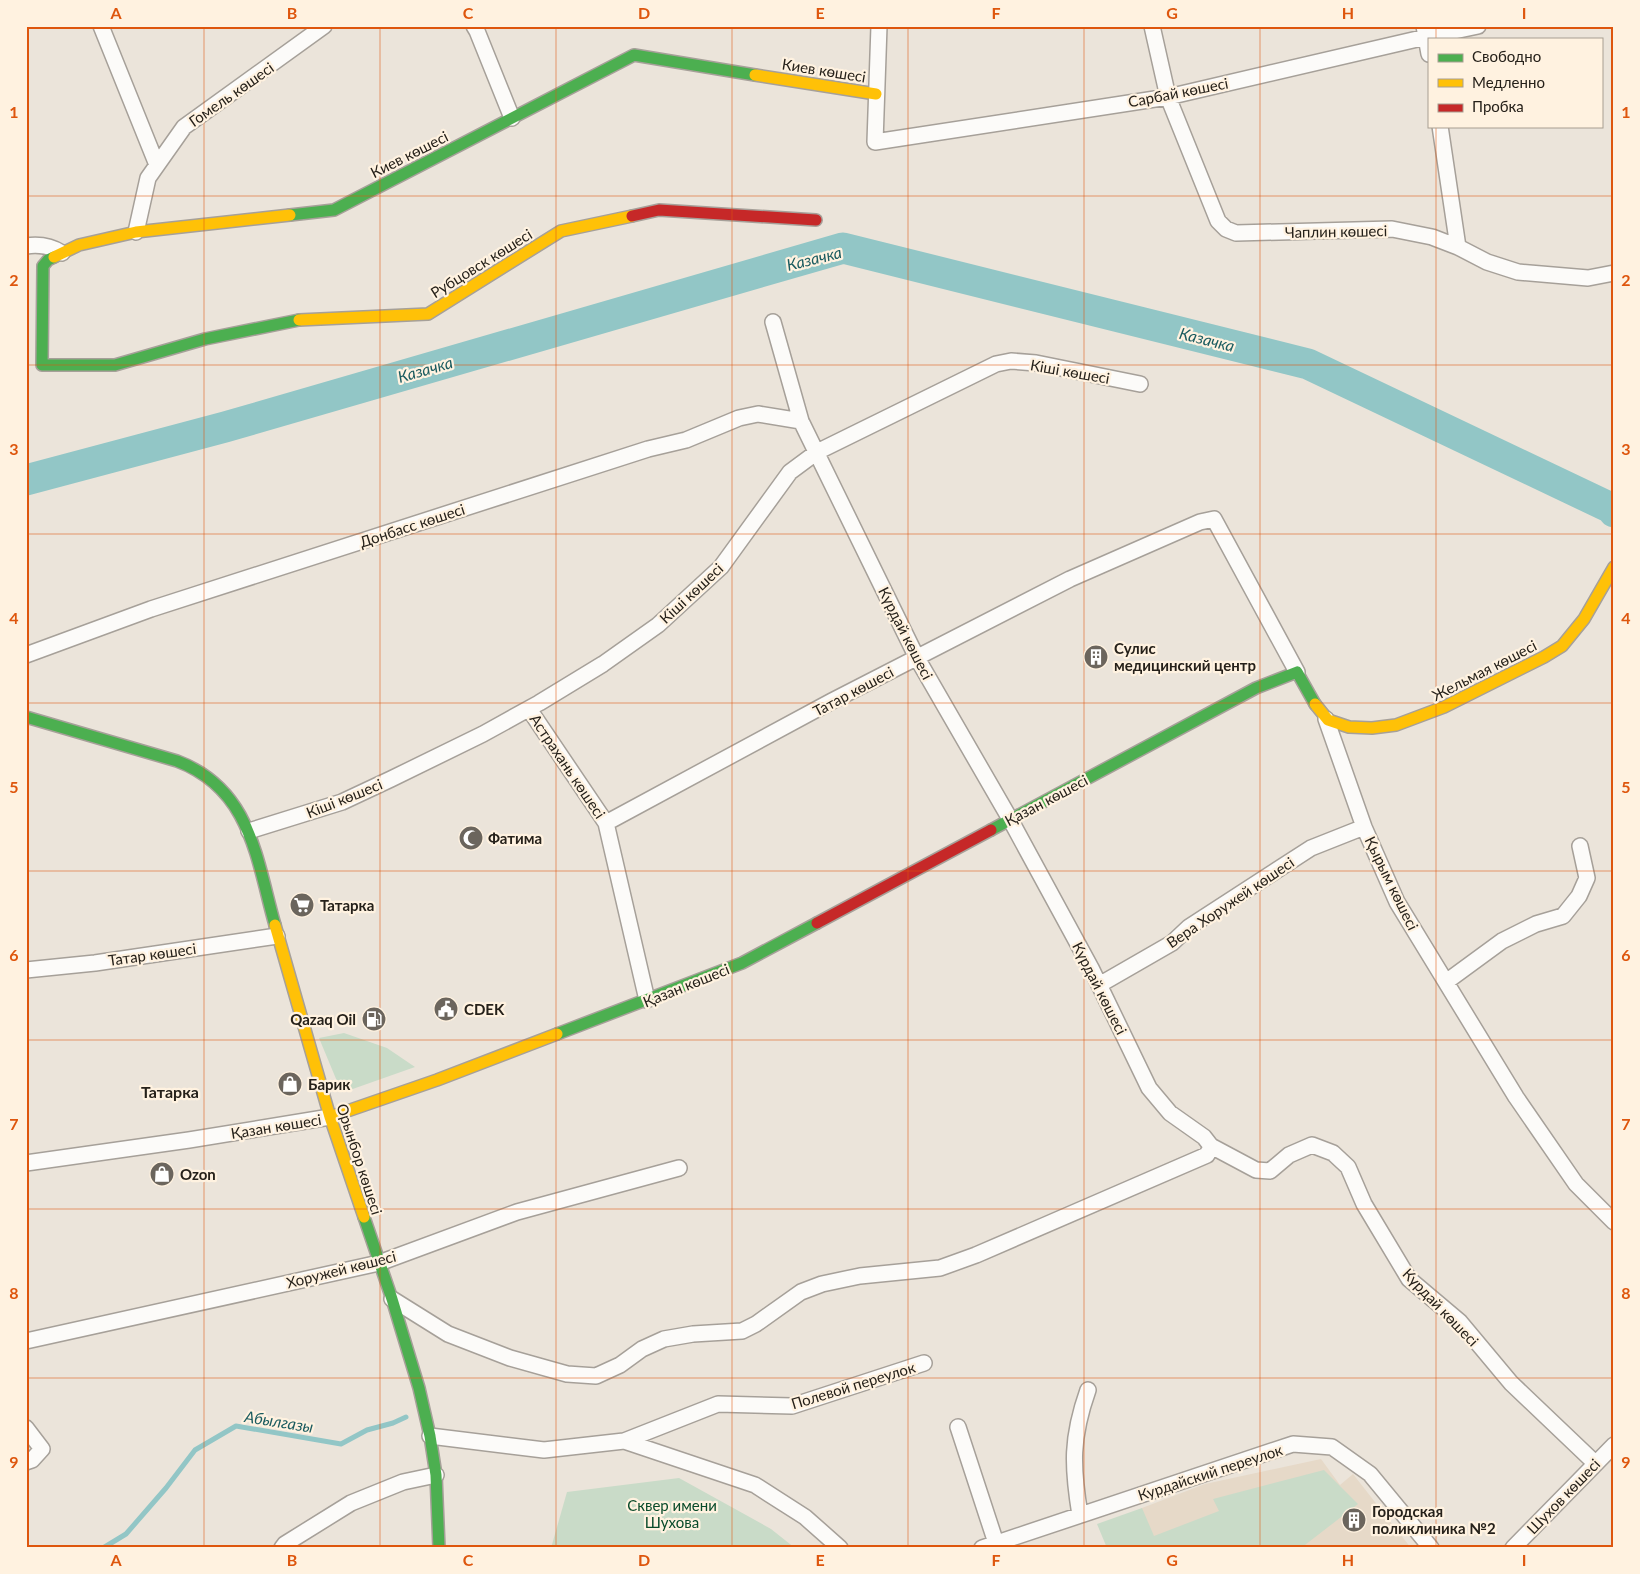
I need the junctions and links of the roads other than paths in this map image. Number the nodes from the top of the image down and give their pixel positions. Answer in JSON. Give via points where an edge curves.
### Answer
{"nodes":[{"id":1,"x":101,"y":26,"type":"edge"},
{"id":2,"x":324,"y":26,"type":"edge"},
{"id":3,"x":474,"y":26,"type":"edge"},
{"id":4,"x":879,"y":26,"type":"edge"},
{"id":5,"x":1152,"y":26,"type":"edge"},
{"id":6,"x":1478,"y":26,"type":"edge"},
{"id":7,"x":1425,"y":31,"type":"edge"},
{"id":8,"x":1428,"y":48,"type":"edge"},
{"id":9,"x":876,"y":94,"type":"junction"},
{"id":10,"x":1168,"y":96,"type":"junction"},
{"id":11,"x":512,"y":118,"type":"junction"},
{"id":12,"x":1440,"y":128,"type":"edge"},
{"id":13,"x":157,"y":165,"type":"junction"},
{"id":14,"x":816,"y":220,"type":"dead end"},
{"id":15,"x":136,"y":232,"type":"junction"},
{"id":16,"x":26,"y":246,"type":"edge"},
{"id":17,"x":1458,"y":247,"type":"junction"},
{"id":18,"x":62,"y":253,"type":"junction"},
{"id":19,"x":1614,"y":274,"type":"edge"},
{"id":20,"x":773,"y":322,"type":"dead end"},
{"id":21,"x":42,"y":365,"type":"joint"},
{"id":22,"x":1140,"y":384,"type":"dead end"},
{"id":23,"x":801,"y":421,"type":"junction"},
{"id":24,"x":817,"y":452,"type":"junction"},
{"id":25,"x":1214,"y":519,"type":"joint"},
{"id":26,"x":1614,"y":567,"type":"edge"},
{"id":27,"x":26,"y":655,"type":"edge"},
{"id":28,"x":917,"y":658,"type":"junction"},
{"id":29,"x":1297,"y":672,"type":"junction"},
{"id":30,"x":529,"y":709,"type":"junction"},
{"id":31,"x":26,"y":717,"type":"edge"},
{"id":32,"x":1326,"y":719,"type":"junction"},
{"id":33,"x":1010,"y":819,"type":"junction"},
{"id":34,"x":606,"y":823,"type":"junction"},
{"id":35,"x":1364,"y":827,"type":"junction"},
{"id":36,"x":249,"y":831,"type":"junction"},
{"id":37,"x":1580,"y":846,"type":"dead end"},
{"id":38,"x":277,"y":936,"type":"junction"},
{"id":39,"x":26,"y":970,"type":"edge"},
{"id":40,"x":1446,"y":982,"type":"junction"},
{"id":41,"x":1099,"y":985,"type":"junction"},
{"id":42,"x":647,"y":1000,"type":"junction"},
{"id":43,"x":330,"y":1117,"type":"junction"},
{"id":44,"x":1211,"y":1146,"type":"junction"},
{"id":45,"x":26,"y":1163,"type":"edge"},
{"id":46,"x":678,"y":1168,"type":"dead end"},
{"id":47,"x":1614,"y":1222,"type":"edge"},
{"id":48,"x":379,"y":1263,"type":"junction"},
{"id":49,"x":392,"y":1299,"type":"junction"},
{"id":50,"x":26,"y":1340,"type":"edge"},
{"id":51,"x":924,"y":1362,"type":"dead end"},
{"id":52,"x":1088,"y":1390,"type":"dead end"},
{"id":53,"x":958,"y":1427,"type":"dead end"},
{"id":54,"x":26,"y":1428,"type":"edge"},
{"id":55,"x":430,"y":1436,"type":"junction"},
{"id":56,"x":624,"y":1441,"type":"junction"},
{"id":57,"x":1614,"y":1445,"type":"edge"},
{"id":58,"x":26,"y":1462,"type":"edge"},
{"id":59,"x":1595,"y":1462,"type":"junction"},
{"id":60,"x":436,"y":1475,"type":"junction"},
{"id":61,"x":1080,"y":1515,"type":"junction"},
{"id":62,"x":989,"y":1545,"type":"edge"},
{"id":63,"x":282,"y":1548,"type":"edge"},
{"id":64,"x":439,"y":1548,"type":"edge"},
{"id":65,"x":840,"y":1548,"type":"edge"},
{"id":66,"x":1432,"y":1548,"type":"edge"},
{"id":67,"x":1512,"y":1548,"type":"edge"}],
"edges":[{"from":1,"to":13,"type":"street"},
{"from":2,"to":13,"type":"street","name":"Гомель көшесі","via":[[184,127]]},
{"from":3,"to":11,"type":"street"},
{"from":4,"to":9,"type":"street"},
{"from":5,"to":10,"type":"street"},
{"from":6,"to":7,"type":"street","name":"Сарбай көшесі"},
{"from":7,"to":8,"type":"street"},
{"from":7,"to":10,"type":"street","name":"Сарбай көшесі"},
{"from":9,"to":10,"type":"street","name":"Сарбай көшесі","via":[[875,142]]},
{"from":9,"to":11,"type":"street","name":"Киев көшесі","via":[[634,55]]},
{"from":10,"to":17,"type":"street","name":"Чаплин көшесі","via":[[1218,220],[1226,229],[1236,232],[1392,229],[1432,237]]},
{"from":11,"to":15,"type":"street","name":"Киев көшесі","via":[[334,210]]},
{"from":12,"to":17,"type":"street"},
{"from":13,"to":15,"type":"street","name":"Гомель көшесі","via":[[148,178]]},
{"from":14,"to":21,"type":"street","name":"Рубцовск көшесі","via":[[659,210],[561,231],[428,314],[302,319],[205,339],[116,365]]},
{"from":15,"to":18,"type":"street","name":"Киев көшесі","via":[[79,245]]},
{"from":16,"to":18,"type":"street","via":[[44,246]]},
{"from":17,"to":19,"type":"street","name":"Чаплин көшесі","via":[[1486,262],[1518,272],[1588,278]]},
{"from":18,"to":21,"type":"street","name":"Киев көшесі","via":[[43,266]]},
{"from":20,"to":23,"type":"street","name":"Күрдай көшесі"},
{"from":22,"to":24,"type":"street","name":"Кіші көшесі","via":[[1036,363],[1011,361],[996,364]]},
{"from":23,"to":24,"type":"street","name":"Күрдай көшесі"},
{"from":23,"to":27,"type":"street","name":"Донбасс көшесі","via":[[758,414],[739,418],[686,440],[648,449],[160,606]]},
{"from":24,"to":28,"type":"street","name":"Күрдай көшесі"},
{"from":24,"to":30,"type":"street","name":"Кіші көшесі","via":[[790,472],[721,567],[658,625],[603,664]]},
{"from":25,"to":28,"type":"street","name":"Татар көшесі","via":[[1200,522],[1070,579]]},
{"from":25,"to":29,"type":"street","name":"Қырым көшесі"},
{"from":26,"to":32,"type":"street","name":"Жельмая көшесі","via":[[1580,627],[1560,648],[1435,712],[1399,725],[1364,728]]},
{"from":28,"to":33,"type":"street","name":"Күрдай көшесі"},
{"from":28,"to":34,"type":"street","name":"Татар көшесі"},
{"from":29,"to":32,"type":"street","name":"Қырым көшесі"},
{"from":29,"to":33,"type":"street","name":"Қазан көшесі","via":[[1256,688]]},
{"from":30,"to":34,"type":"street","name":"Астрахань көшесі"},
{"from":30,"to":36,"type":"street","name":"Кіші көшесі","via":[[342,802]]},
{"from":31,"to":36,"type":"street","name":"Орынбор көшесі","via":[[191,767],[222,788]]},
{"from":32,"to":35,"type":"street","name":"Қырым көшесі"},
{"from":33,"to":41,"type":"street","name":"Күрдай көшесі"},
{"from":33,"to":42,"type":"street","name":"Қазан көшесі","via":[[742,963]]},
{"from":34,"to":42,"type":"street"},
{"from":35,"to":40,"type":"street","name":"Қырым көшесі","via":[[1397,902]]},
{"from":35,"to":41,"type":"street","name":"Вера Хоружей көшесі","via":[[1311,848],[1189,927],[1172,943]]},
{"from":36,"to":38,"type":"street","name":"Орынбор көшесі"},
{"from":37,"to":40,"type":"street","via":[[1587,878],[1579,896],[1563,916],[1536,924],[1502,941]]},
{"from":38,"to":39,"type":"street","name":"Татар көшесі"},
{"from":38,"to":43,"type":"street","name":"Орынбор көшесі"},
{"from":40,"to":47,"type":"street","name":"Қырым көшесі","via":[[1516,1097],[1576,1184]]},
{"from":41,"to":44,"type":"street","name":"Күрдай көшесі","via":[[1149,1088],[1170,1113],[1204,1137]]},
{"from":42,"to":43,"type":"street","name":"Қазан көшесі"},
{"from":43,"to":45,"type":"street","name":"Қазан көшесі"},
{"from":43,"to":48,"type":"street","name":"Орынбор көшесі"},
{"from":44,"to":49,"type":"street","via":[[1207,1155],[976,1255],[940,1268],[860,1276],[822,1284],[801,1292],[742,1331],[664,1339],[642,1349],[620,1366],[596,1376],[567,1374],[510,1358],[448,1334]]},
{"from":44,"to":59,"type":"street","name":"Күрдай көшесі","via":[[1256,1170],[1270,1171],[1289,1155],[1312,1145],[1333,1152],[1348,1167],[1364,1204],[1410,1279],[1460,1322],[1511,1383]]},
{"from":46,"to":48,"type":"street","name":"Хоружей көшесі","via":[[518,1212]]},
{"from":48,"to":49,"type":"street","name":"Орынбор көшесі"},
{"from":48,"to":50,"type":"street","name":"Хоружей көшесі"},
{"from":49,"to":55,"type":"street","name":"Орынбор көшесі"},
{"from":51,"to":56,"type":"street","name":"Полевой переулок","via":[[792,1406],[718,1404]]},
{"from":52,"to":61,"type":"street","via":[[1074,1451],[1074,1480]]},
{"from":53,"to":62,"type":"street"},
{"from":54,"to":58,"type":"street","via":[[42,1449]]},
{"from":55,"to":56,"type":"street","name":"Полевой переулок","via":[[544,1450]]},
{"from":55,"to":60,"type":"street","name":"Орынбор көшесі"},
{"from":56,"to":65,"type":"street","via":[[755,1485],[805,1517]]},
{"from":57,"to":59,"type":"street","name":"Шухов көшесі"},
{"from":59,"to":67,"type":"street","name":"Шухов көшесі"},
{"from":60,"to":63,"type":"street","via":[[403,1482],[351,1503]]},
{"from":60,"to":64,"type":"street","name":"Орынбор көшесі"},
{"from":61,"to":62,"type":"street","name":"Курдайский переулок"},
{"from":61,"to":66,"type":"street","name":"Курдайский переулок","via":[[1293,1444],[1332,1447],[1370,1474]]}]}
